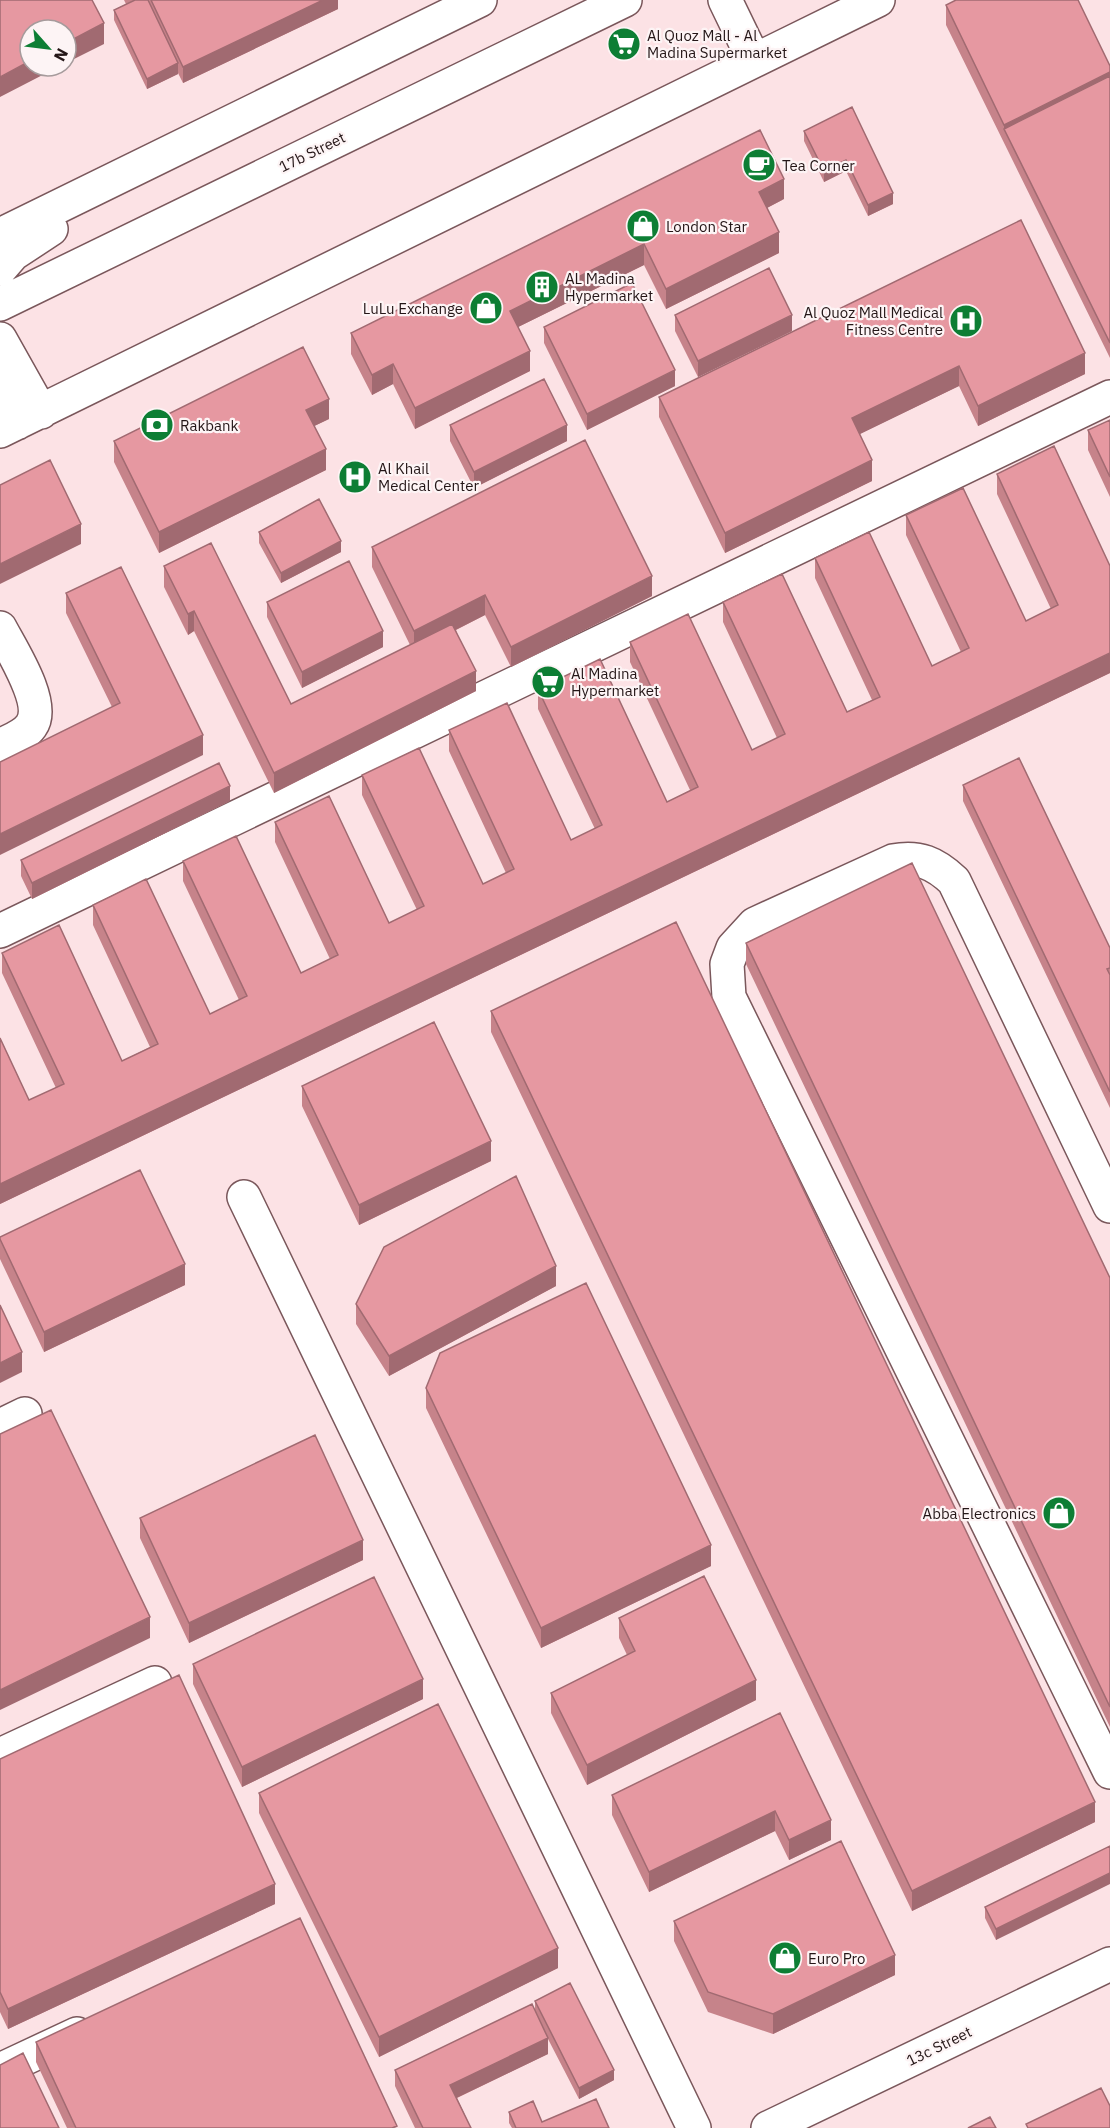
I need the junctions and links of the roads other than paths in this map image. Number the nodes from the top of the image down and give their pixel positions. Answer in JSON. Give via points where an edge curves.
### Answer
{"nodes":[{"id":1,"x":480,"y":0,"type":"edge"},
{"id":2,"x":625,"y":0,"type":"edge"},
{"id":3,"x":724,"y":0,"type":"edge"},
{"id":4,"x":749,"y":0,"type":"edge"},
{"id":5,"x":878,"y":0,"type":"edge"},
{"id":6,"x":765,"y":55,"type":"junction"},
{"id":7,"x":182,"y":146,"type":"junction"},
{"id":8,"x":0,"y":235,"type":"edge"},
{"id":9,"x":0,"y":269,"type":"edge"},
{"id":10,"x":0,"y":304,"type":"edge"},
{"id":11,"x":0,"y":339,"type":"edge"},
{"id":12,"x":0,"y":388,"type":"edge"},
{"id":13,"x":1110,"y":397,"type":"edge"},
{"id":14,"x":19,"y":422,"type":"edge"},
{"id":15,"x":0,"y":628,"type":"edge"},
{"id":16,"x":0,"y":746,"type":"edge"},
{"id":17,"x":0,"y":931,"type":"edge"},
{"id":18,"x":244,"y":1197,"type":"dead end"},
{"id":19,"x":1110,"y":1206,"type":"edge"},
{"id":20,"x":155,"y":1683,"type":"edge"},
{"id":21,"x":0,"y":1755,"type":"edge"},
{"id":22,"x":1110,"y":1772,"type":"edge"},
{"id":23,"x":1107,"y":1973,"type":"edge"},
{"id":24,"x":108,"y":2020,"type":"edge"},
{"id":25,"x":0,"y":2070,"type":"edge"},
{"id":26,"x":694,"y":2128,"type":"edge"},
{"id":27,"x":768,"y":2128,"type":"edge"}],
"edges":[{"from":1,"to":7,"type":"street"},
{"from":2,"to":10,"type":"street","name":"17b Street"},
{"from":3,"to":6,"type":"street"},
{"from":4,"to":6,"type":"street"},
{"from":5,"to":6,"type":"street"},
{"from":6,"to":14,"type":"street"},
{"from":7,"to":8,"type":"street"},
{"from":7,"to":9,"type":"street","via":[[26,244]]},
{"from":11,"to":14,"type":"street"},
{"from":12,"to":14,"type":"street"},
{"from":13,"to":17,"type":"street"},
{"from":15,"to":16,"type":"street","via":[[37,707],[32,725]]},
{"from":18,"to":26,"type":"street"},
{"from":19,"to":22,"type":"street","via":[[954,881],[942,869],[909,858],[893,861],[755,924],[733,948],[727,964],[729,997]]},
{"from":20,"to":21,"type":"street"},
{"from":23,"to":27,"type":"street","name":"13c Street"},
{"from":24,"to":25,"type":"street"}]}
